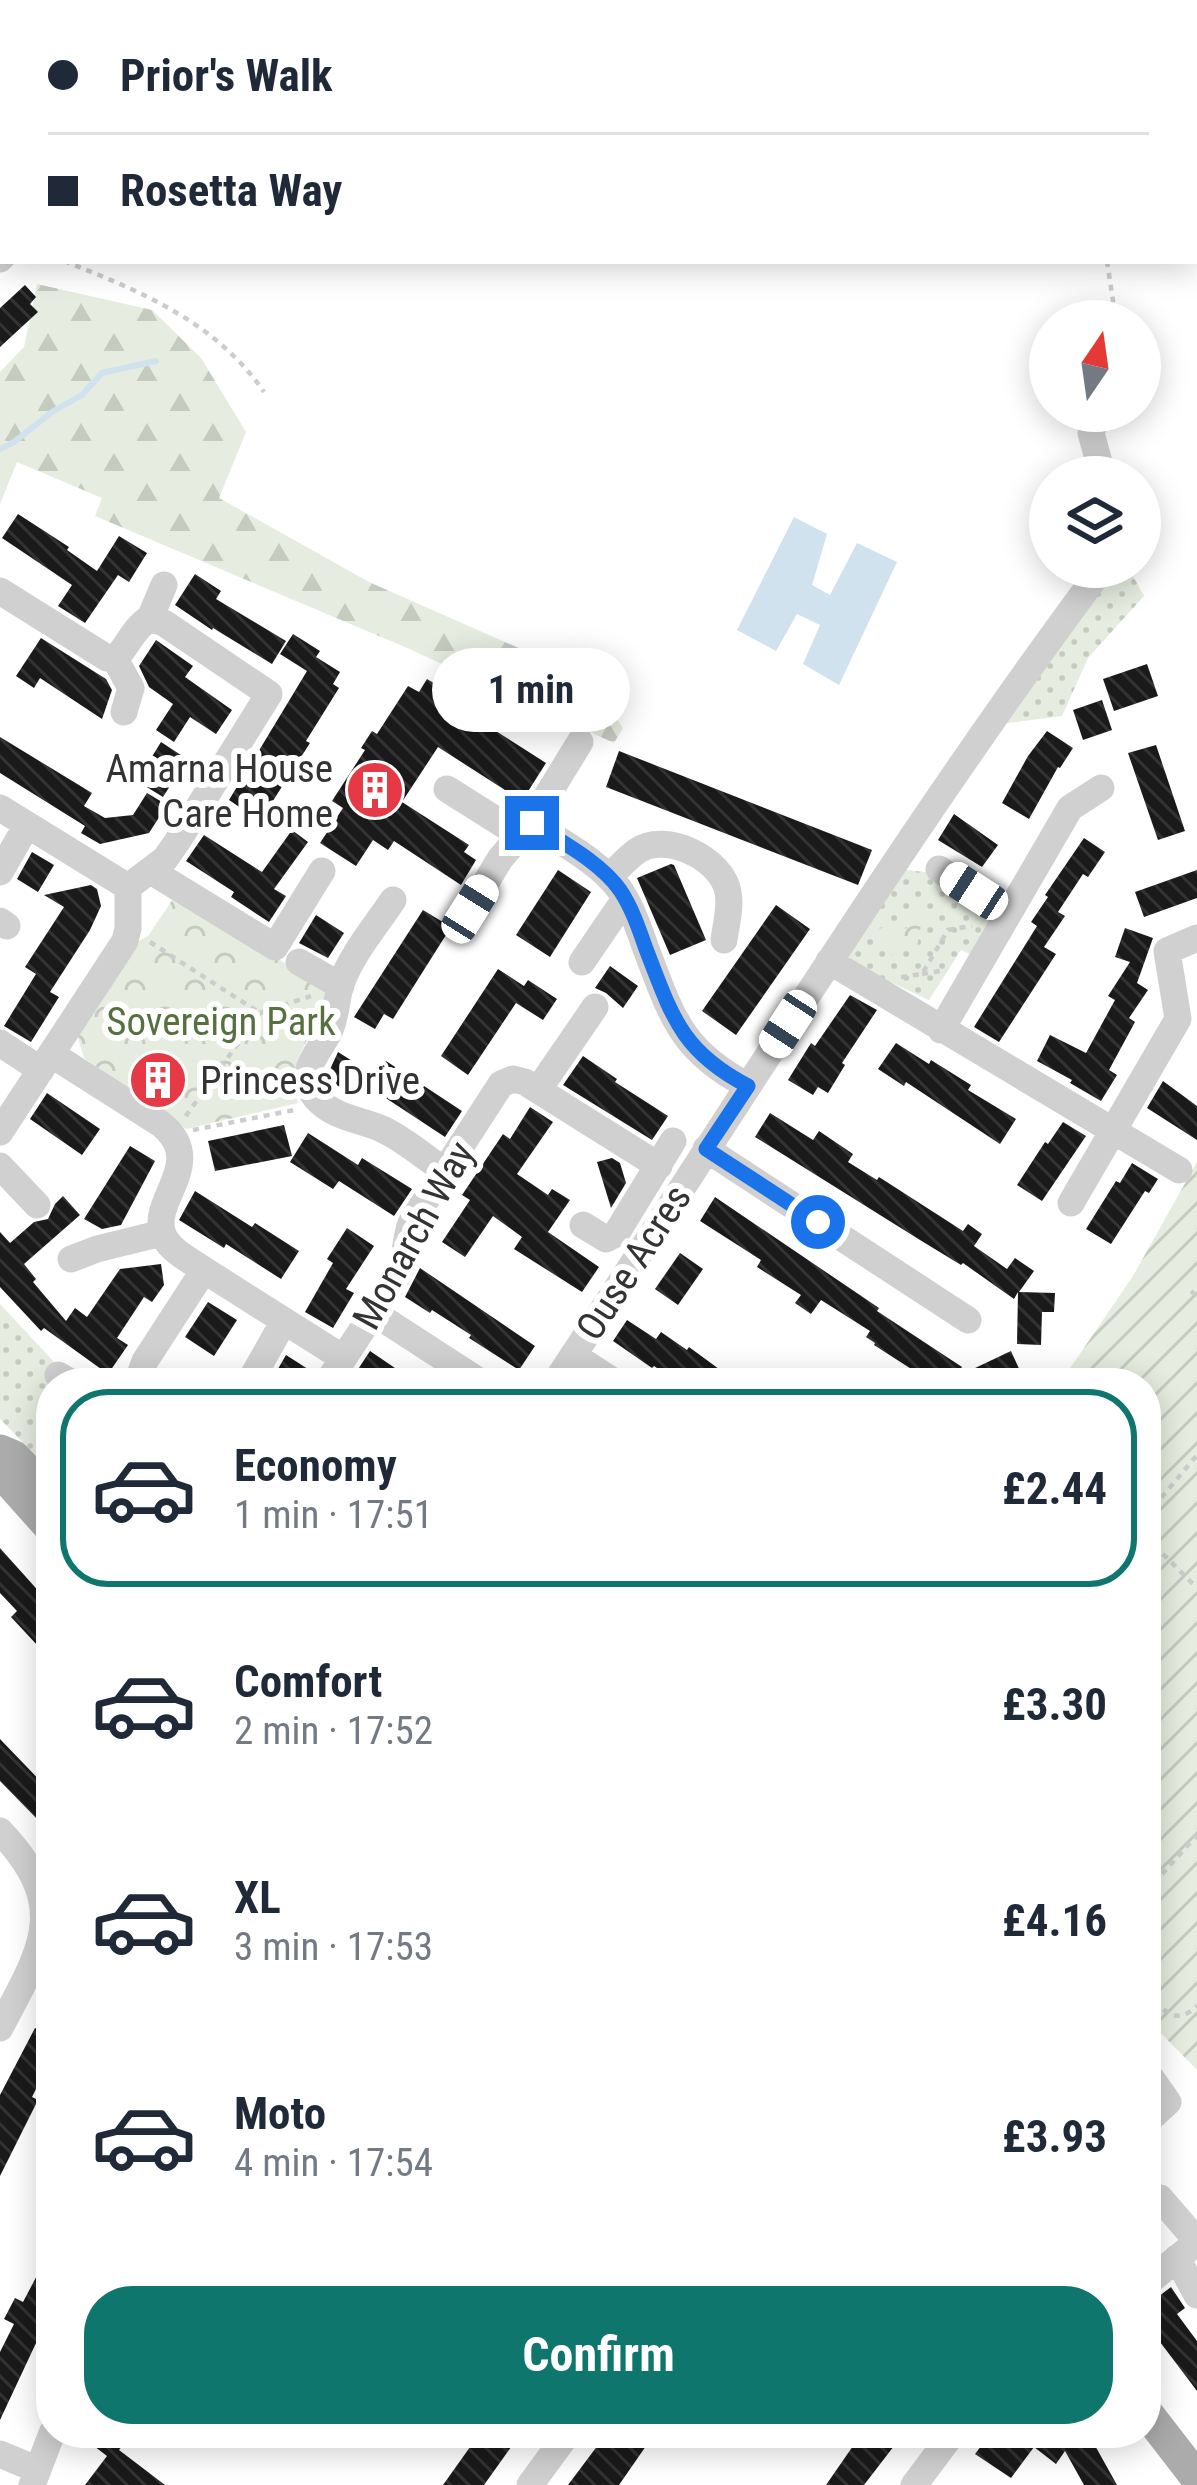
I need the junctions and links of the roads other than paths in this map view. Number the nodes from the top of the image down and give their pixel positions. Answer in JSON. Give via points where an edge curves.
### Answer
{"nodes":[{"id":1,"x":164,"y":585,"type":"dead end"},
{"id":2,"x":1087,"y":588,"type":"edge"},
{"id":3,"x":0,"y":591,"type":"edge"},
{"id":4,"x":150,"y":618,"type":"junction"},
{"id":5,"x":115,"y":659,"type":"junction"},
{"id":6,"x":124,"y":712,"type":"dead end"},
{"id":7,"x":580,"y":742,"type":"dead end"},
{"id":8,"x":1101,"y":788,"type":"dead end"},
{"id":9,"x":447,"y":789,"type":"dead end"},
{"id":10,"x":0,"y":808,"type":"edge"},
{"id":11,"x":27,"y":825,"type":"junction"},
{"id":12,"x":526,"y":829,"type":"junction"},
{"id":13,"x":939,"y":869,"type":"dead end"},
{"id":14,"x":322,"y":871,"type":"dead end"},
{"id":15,"x":0,"y":872,"type":"edge"},
{"id":16,"x":140,"y":879,"type":"junction"},
{"id":17,"x":617,"y":888,"type":"junction"},
{"id":18,"x":393,"y":900,"type":"dead end"},
{"id":19,"x":470,"y":909,"type":"dead end"},
{"id":20,"x":1004,"y":920,"type":"junction"},
{"id":21,"x":1197,"y":938,"type":"edge"},
{"id":22,"x":724,"y":940,"type":"dead end"},
{"id":23,"x":829,"y":961,"type":"junction"},
{"id":24,"x":299,"y":962,"type":"dead end"},
{"id":25,"x":582,"y":962,"type":"dead end"},
{"id":26,"x":340,"y":986,"type":"junction"},
{"id":27,"x":595,"y":1007,"type":"dead end"},
{"id":28,"x":941,"y":1030,"type":"junction"},
{"id":29,"x":0,"y":1043,"type":"edge"},
{"id":30,"x":46,"y":1062,"type":"junction"},
{"id":31,"x":748,"y":1086,"type":"junction"},
{"id":32,"x":538,"y":1090,"type":"junction"},
{"id":33,"x":1111,"y":1131,"type":"junction"},
{"id":34,"x":0,"y":1132,"type":"edge"},
{"id":35,"x":706,"y":1149,"type":"junction"},
{"id":36,"x":0,"y":1166,"type":"edge"},
{"id":37,"x":444,"y":1170,"type":"junction"},
{"id":38,"x":1179,"y":1170,"type":"dead end"},
{"id":39,"x":1071,"y":1203,"type":"dead end"},
{"id":40,"x":37,"y":1205,"type":"dead end"},
{"id":41,"x":583,"y":1225,"type":"dead end"},
{"id":42,"x":162,"y":1233,"type":"junction"},
{"id":43,"x":71,"y":1259,"type":"dead end"},
{"id":44,"x":204,"y":1270,"type":"junction"},
{"id":45,"x":374,"y":1313,"type":"junction"},
{"id":46,"x":968,"y":1319,"type":"dead end"},
{"id":47,"x":284,"y":1321,"type":"junction"},
{"id":48,"x":573,"y":1355,"type":"junction"},
{"id":49,"x":343,"y":1358,"type":"junction"},
{"id":50,"x":143,"y":1368,"type":"edge"},
{"id":51,"x":257,"y":1368,"type":"edge"},
{"id":52,"x":337,"y":1368,"type":"edge"},
{"id":53,"x":459,"y":1368,"type":"edge"},
{"id":54,"x":565,"y":1368,"type":"edge"},
{"id":55,"x":593,"y":1368,"type":"edge"},
{"id":56,"x":0,"y":1451,"type":"edge"},
{"id":57,"x":0,"y":1471,"type":"edge"},
{"id":58,"x":36,"y":1480,"type":"edge"},
{"id":59,"x":36,"y":1512,"type":"edge"},
{"id":60,"x":0,"y":1831,"type":"edge"},
{"id":61,"x":36,"y":1883,"type":"edge"},
{"id":62,"x":36,"y":1958,"type":"edge"},
{"id":63,"x":0,"y":2028,"type":"edge"},
{"id":64,"x":1161,"y":2200,"type":"edge"},
{"id":65,"x":1190,"y":2247,"type":"edge"},
{"id":66,"x":1161,"y":2271,"type":"edge"},
{"id":67,"x":1197,"y":2295,"type":"edge"},
{"id":68,"x":1161,"y":2433,"type":"edge"},
{"id":69,"x":46,"y":2448,"type":"edge"},
{"id":70,"x":557,"y":2448,"type":"edge"},
{"id":71,"x":942,"y":2448,"type":"edge"},
{"id":72,"x":0,"y":2454,"type":"edge"},
{"id":73,"x":35,"y":2477,"type":"edge"},
{"id":74,"x":1193,"y":2478,"type":"edge"},
{"id":75,"x":530,"y":2485,"type":"edge"},
{"id":76,"x":914,"y":2485,"type":"edge"}],
"edges":[{"from":1,"to":4,"type":"street"},
{"from":2,"to":23,"type":"street","name":"Ouse Acres"},
{"from":3,"to":5,"type":"street"},
{"from":4,"to":5,"type":"street"},
{"from":4,"to":16,"type":"street","via":[[269,694],[177,842]]},
{"from":5,"to":6,"type":"street","via":[[131,688]]},
{"from":7,"to":12,"type":"street"},
{"from":8,"to":20,"type":"street","via":[[1070,808]]},
{"from":9,"to":12,"type":"street"},
{"from":10,"to":11,"type":"street"},
{"from":11,"to":15,"type":"street"},
{"from":11,"to":16,"type":"street"},
{"from":12,"to":17,"type":"street"},
{"from":12,"to":19,"type":"street"},
{"from":13,"to":20,"type":"street"},
{"from":14,"to":16,"type":"street","via":[[275,947]]},
{"from":16,"to":30,"type":"street","via":[[125,941]]},
{"from":17,"to":22,"type":"street","via":[[638,849],[686,850],[721,876],[728,893]]},
{"from":17,"to":25,"type":"street"},
{"from":17,"to":31,"type":"street","via":[[683,1033],[721,1072]]},
{"from":18,"to":26,"type":"street"},
{"from":20,"to":28,"type":"street"},
{"from":21,"to":33,"type":"street","via":[[1166,951],[1178,1019]]},
{"from":23,"to":28,"type":"street"},
{"from":23,"to":31,"type":"street","name":"Ouse Acres"},
{"from":24,"to":26,"type":"street"},
{"from":26,"to":37,"type":"street","via":[[330,1030],[308,1066],[312,1094]]},
{"from":27,"to":32,"type":"street"},
{"from":28,"to":33,"type":"street"},
{"from":29,"to":30,"type":"street"},
{"from":30,"to":34,"type":"street"},
{"from":30,"to":42,"type":"street","via":[[173,1134],[178,1172]]},
{"from":31,"to":35,"type":"street","name":"Ouse Acres"},
{"from":32,"to":37,"type":"street","name":"Monarch Way","via":[[513,1079],[501,1084]]},
{"from":32,"to":41,"type":"street","via":[[666,1153],[616,1234],[606,1239]]},
{"from":33,"to":38,"type":"street"},
{"from":33,"to":39,"type":"street"},
{"from":35,"to":46,"type":"street"},
{"from":35,"to":48,"type":"street","name":"Ouse Acres"},
{"from":36,"to":40,"type":"street"},
{"from":37,"to":45,"type":"street","name":"Monarch Way"},
{"from":42,"to":43,"type":"street"},
{"from":42,"to":44,"type":"street"},
{"from":44,"to":47,"type":"street","name":"Monarch Way"},
{"from":44,"to":50,"type":"street"},
{"from":45,"to":49,"type":"street","name":"Monarch Way"},
{"from":45,"to":53,"type":"street"},
{"from":47,"to":49,"type":"street","name":"Monarch Way"},
{"from":47,"to":51,"type":"street"},
{"from":48,"to":54,"type":"street","name":"Ouse Acres"},
{"from":48,"to":55,"type":"street"},
{"from":49,"to":52,"type":"street","name":"Monarch Way"},
{"from":56,"to":58,"type":"main road"},
{"from":57,"to":59,"type":"main road"},
{"from":60,"to":61,"type":"street"},
{"from":62,"to":63,"type":"street"},
{"from":64,"to":65,"type":"street"},
{"from":65,"to":66,"type":"street"},
{"from":65,"to":67,"type":"street"},
{"from":68,"to":74,"type":"main road"},
{"from":69,"to":73,"type":"street"},
{"from":70,"to":75,"type":"street"},
{"from":71,"to":76,"type":"street"},
{"from":72,"to":73,"type":"street"}]}
